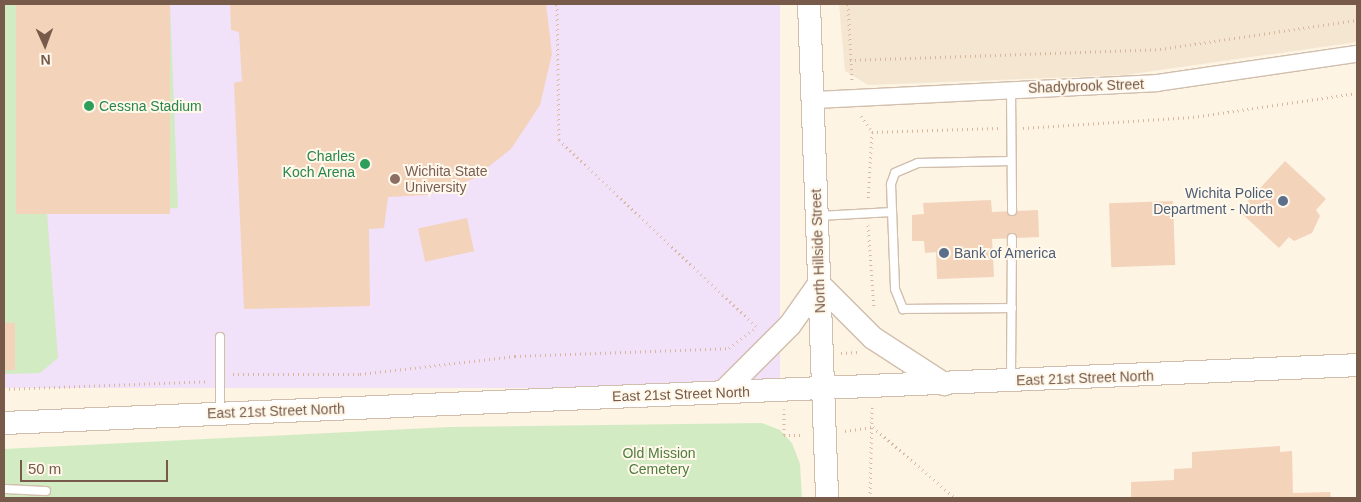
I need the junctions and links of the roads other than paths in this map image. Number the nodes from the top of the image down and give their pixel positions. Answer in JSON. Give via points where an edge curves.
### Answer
{"nodes":[{"id":1,"x":809,"y":4,"type":"edge"},
{"id":2,"x":1357,"y":54,"type":"edge"},
{"id":3,"x":1011,"y":89,"type":"junction"},
{"id":4,"x":813,"y":100,"type":"junction"},
{"id":5,"x":1011,"y":160,"type":"junction"},
{"id":6,"x":892,"y":212,"type":"junction"},
{"id":7,"x":1012,"y":212,"type":"dead end"},
{"id":8,"x":817,"y":216,"type":"junction"},
{"id":9,"x":1012,"y":238,"type":"dead end"},
{"id":10,"x":819,"y":284,"type":"junction"},
{"id":11,"x":1012,"y":308,"type":"junction"},
{"id":12,"x":220,"y":337,"type":"dead end"},
{"id":13,"x":1357,"y":365,"type":"edge"},
{"id":14,"x":1011,"y":381,"type":"junction"},
{"id":15,"x":944,"y":384,"type":"junction"},
{"id":16,"x":823,"y":388,"type":"junction"},
{"id":17,"x":724,"y":391,"type":"junction"},
{"id":18,"x":220,"y":414,"type":"junction"},
{"id":19,"x":4,"y":423,"type":"edge"},
{"id":20,"x":4,"y":489,"type":"edge"},
{"id":21,"x":46,"y":492,"type":"dead end"},
{"id":22,"x":827,"y":498,"type":"edge"}],
"edges":[{"from":1,"to":4,"type":"main road","name":"North Hillside Street"},
{"from":2,"to":3,"type":"street","name":"Shadybrook Street","via":[[1157,83]]},
{"from":3,"to":4,"type":"street","name":"Shadybrook Street"},
{"from":3,"to":5,"type":"lane"},
{"from":4,"to":8,"type":"main road","name":"North Hillside Street"},
{"from":5,"to":6,"type":"lane","via":[[902,167],[891,184]]},
{"from":5,"to":7,"type":"lane"},
{"from":6,"to":8,"type":"lane"},
{"from":6,"to":11,"type":"lane","via":[[894,289],[902,309]]},
{"from":8,"to":10,"type":"main road","name":"North Hillside Street"},
{"from":9,"to":11,"type":"lane"},
{"from":10,"to":15,"type":"main road","via":[[873,338]]},
{"from":10,"to":16,"type":"main road","name":"North Hillside Street"},
{"from":10,"to":17,"type":"main road","via":[[773,342]]},
{"from":11,"to":14,"type":"lane"},
{"from":12,"to":18,"type":"lane"},
{"from":13,"to":14,"type":"main road","name":"East 21st Street North"},
{"from":14,"to":15,"type":"main road","name":"East 21st Street North"},
{"from":15,"to":16,"type":"main road","name":"East 21st Street North"},
{"from":16,"to":17,"type":"main road","name":"East 21st Street North"},
{"from":16,"to":22,"type":"main road","name":"North Hillside Street"},
{"from":17,"to":18,"type":"main road","name":"East 21st Street North"},
{"from":18,"to":19,"type":"main road","name":"East 21st Street North"},
{"from":20,"to":21,"type":"lane"}]}
